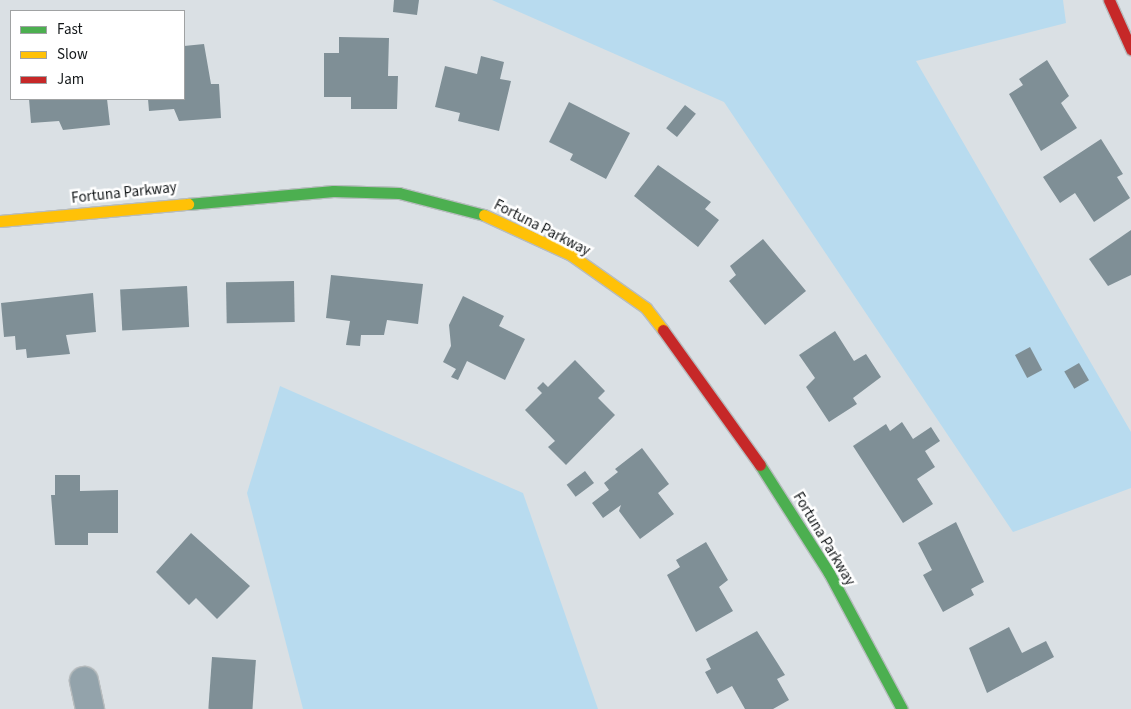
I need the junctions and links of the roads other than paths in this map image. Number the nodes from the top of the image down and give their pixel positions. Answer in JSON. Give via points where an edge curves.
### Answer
{"nodes":[{"id":1,"x":1109,"y":0,"type":"edge"},
{"id":2,"x":1131,"y":49,"type":"edge"},
{"id":3,"x":0,"y":221,"type":"edge"},
{"id":4,"x":84,"y":681,"type":"dead end"},
{"id":5,"x":90,"y":709,"type":"edge"},
{"id":6,"x":902,"y":709,"type":"edge"}],
"edges":[{"from":1,"to":2,"type":"street"},
{"from":3,"to":6,"type":"street","name":"Fortuna Parkway","via":[[333,191],[399,193],[478,212],[571,256],[646,308],[738,430],[829,574]]},
{"from":4,"to":5,"type":"street"}]}
